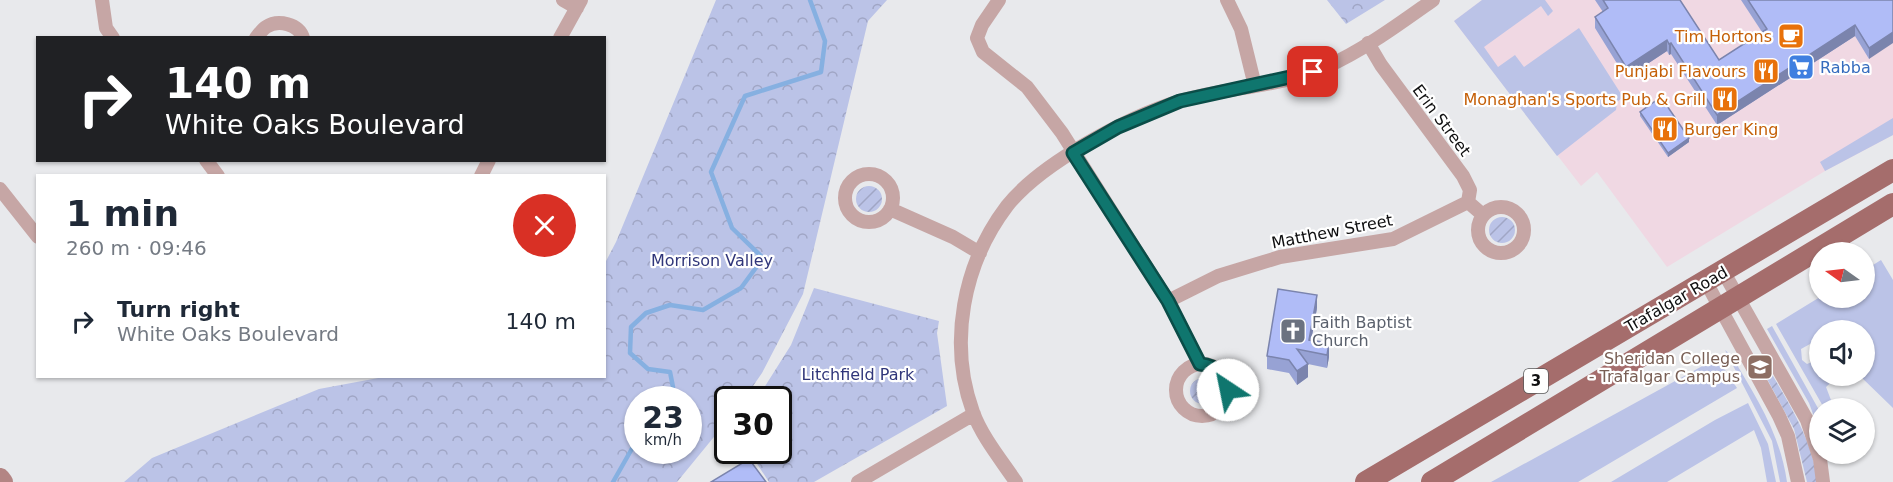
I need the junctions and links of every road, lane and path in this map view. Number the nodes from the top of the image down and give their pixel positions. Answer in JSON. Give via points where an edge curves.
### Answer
{"nodes":[{"id":1,"x":102,"y":0,"type":"edge"},
{"id":2,"x":563,"y":0,"type":"edge"},
{"id":3,"x":999,"y":0,"type":"edge"},
{"id":4,"x":1227,"y":0,"type":"edge"},
{"id":5,"x":1433,"y":0,"type":"edge"},
{"id":6,"x":579,"y":4,"type":"edge"},
{"id":7,"x":112,"y":36,"type":"edge"},
{"id":8,"x":258,"y":36,"type":"edge"},
{"id":9,"x":303,"y":36,"type":"edge"},
{"id":10,"x":561,"y":36,"type":"edge"},
{"id":11,"x":1368,"y":43,"type":"junction"},
{"id":12,"x":1255,"y":86,"type":"junction"},
{"id":13,"x":1073,"y":153,"type":"junction"},
{"id":14,"x":1893,"y":170,"type":"edge"},
{"id":15,"x":0,"y":189,"type":"edge"},
{"id":16,"x":1468,"y":202,"type":"junction"},
{"id":17,"x":1893,"y":204,"type":"edge"},
{"id":18,"x":890,"y":209,"type":"dead end"},
{"id":19,"x":1484,"y":215,"type":"dead end"},
{"id":20,"x":36,"y":234,"type":"edge"},
{"id":21,"x":980,"y":252,"type":"junction"},
{"id":22,"x":1715,"y":277,"type":"junction"},
{"id":23,"x":1168,"y":301,"type":"junction"},
{"id":24,"x":1729,"y":304,"type":"junction"},
{"id":25,"x":1200,"y":364,"type":"dead end"},
{"id":26,"x":974,"y":414,"type":"junction"},
{"id":27,"x":0,"y":478,"type":"edge"},
{"id":28,"x":3,"y":482,"type":"edge"},
{"id":29,"x":858,"y":482,"type":"edge"},
{"id":30,"x":1016,"y":482,"type":"edge"},
{"id":31,"x":1366,"y":482,"type":"edge"},
{"id":32,"x":1432,"y":482,"type":"edge"},
{"id":33,"x":1798,"y":482,"type":"edge"},
{"id":34,"x":1823,"y":482,"type":"edge"}],
"edges":[{"from":1,"to":7,"type":"street","via":[[106,28]]},
{"from":2,"to":6,"type":"street"},
{"from":3,"to":13,"type":"street","via":[[977,38],[983,52],[1027,87]]},
{"from":4,"to":12,"type":"street","via":[[1241,29]]},
{"from":5,"to":11,"type":"street"},
{"from":6,"to":10,"type":"street"},
{"from":8,"to":9,"type":"street","via":[[268,26],[286,23]]},
{"from":11,"to":12,"type":"street","via":[[1326,67]]},
{"from":11,"to":16,"type":"street","name":"Erin Street","via":[[1463,176],[1470,190]]},
{"from":12,"to":13,"type":"street","via":[[1155,111]]},
{"from":13,"to":21,"type":"street","via":[[1008,206]]},
{"from":13,"to":23,"type":"street"},
{"from":14,"to":22,"type":"main road","name":"Trafalgar Road","number":"3"},
{"from":15,"to":20,"type":"street"},
{"from":16,"to":19,"type":"street"},
{"from":16,"to":23,"type":"street","name":"Matthew Street","via":[[1393,239],[1280,257],[1218,276]]},
{"from":17,"to":24,"type":"main road","name":"Trafalgar Road","number":"3"},
{"from":18,"to":21,"type":"street"},
{"from":21,"to":26,"type":"street","via":[[968,281],[962,311],[963,356]]},
{"from":22,"to":24,"type":"street"},
{"from":22,"to":24,"type":"street"},
{"from":22,"to":31,"type":"main road","name":"Trafalgar Road","number":"3"},
{"from":23,"to":25,"type":"street"},
{"from":24,"to":32,"type":"main road","name":"Trafalgar Road","number":"3"},
{"from":24,"to":33,"type":"street","via":[[1788,436]]},
{"from":24,"to":34,"type":"street","via":[[1807,420]]},
{"from":26,"to":29,"type":"street"},
{"from":26,"to":30,"type":"street"},
{"from":27,"to":28,"type":"main road"}]}
